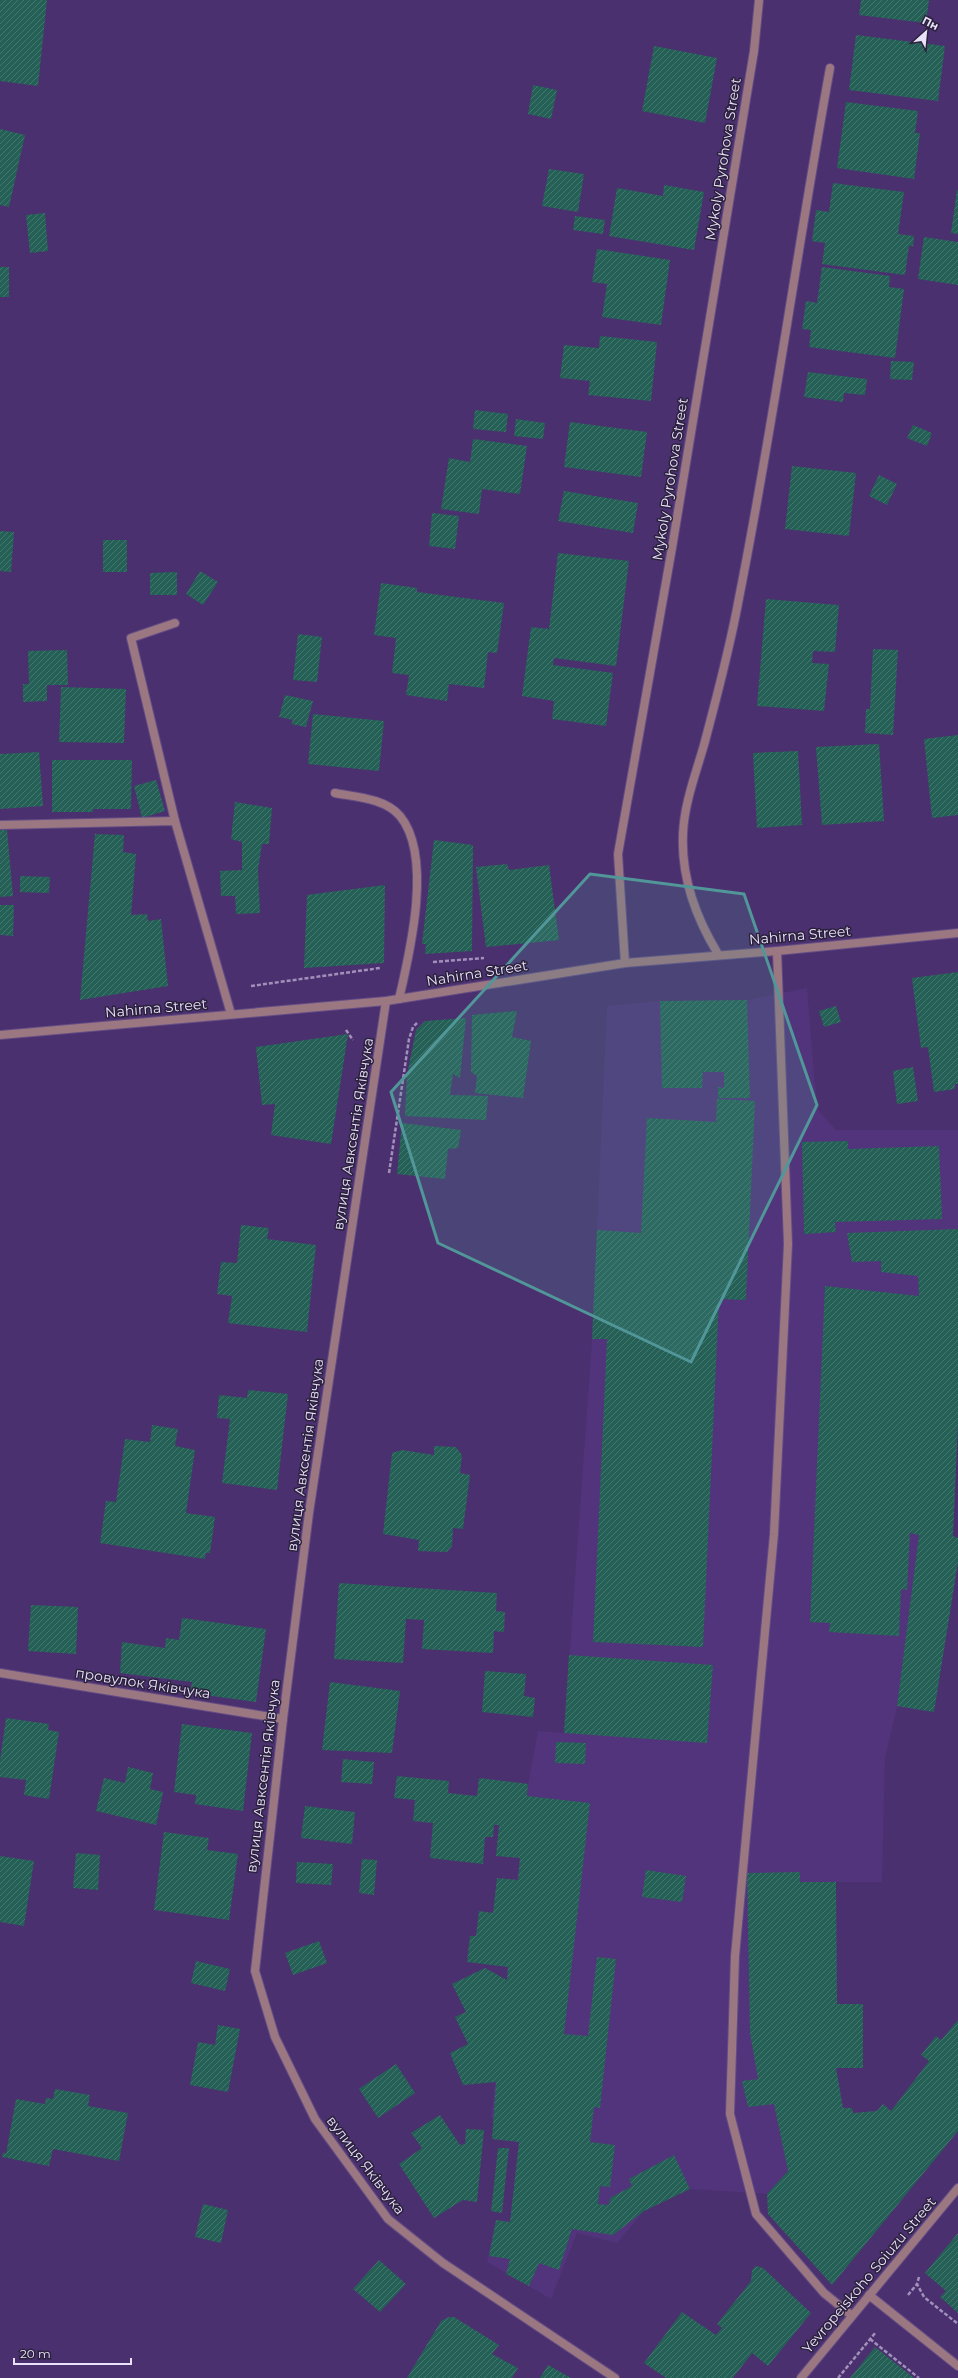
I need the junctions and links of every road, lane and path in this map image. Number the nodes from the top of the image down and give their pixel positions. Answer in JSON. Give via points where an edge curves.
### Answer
{"nodes":[{"id":1,"x":759,"y":0,"type":"edge"},
{"id":2,"x":830,"y":68,"type":"dead end"},
{"id":3,"x":175,"y":623,"type":"dead end"},
{"id":4,"x":335,"y":793,"type":"dead end"},
{"id":5,"x":176,"y":821,"type":"junction"},
{"id":6,"x":0,"y":825,"type":"edge"},
{"id":7,"x":958,"y":933,"type":"edge"},
{"id":8,"x":777,"y":951,"type":"junction"},
{"id":9,"x":718,"y":954,"type":"junction"},
{"id":10,"x":625,"y":963,"type":"junction"},
{"id":11,"x":399,"y":999,"type":"junction"},
{"id":12,"x":386,"y":1001,"type":"junction"},
{"id":13,"x":231,"y":1014,"type":"junction"},
{"id":14,"x":419,"y":1022,"type":"dead end"},
{"id":15,"x":338,"y":1030,"type":"dead end"},
{"id":16,"x":0,"y":1035,"type":"edge"},
{"id":17,"x":352,"y":1047,"type":"dead end"},
{"id":18,"x":389,"y":1173,"type":"dead end"},
{"id":19,"x":0,"y":1673,"type":"edge"},
{"id":20,"x":283,"y":1719,"type":"junction"},
{"id":21,"x":260,"y":1914,"type":"joint"},
{"id":22,"x":958,"y":2188,"type":"edge"},
{"id":23,"x":919,"y":2274,"type":"dead end"},
{"id":24,"x":869,"y":2295,"type":"junction"},
{"id":25,"x":851,"y":2315,"type":"junction"},
{"id":26,"x":958,"y":2324,"type":"edge"},
{"id":27,"x":958,"y":2366,"type":"edge"},
{"id":28,"x":615,"y":2378,"type":"edge"},
{"id":29,"x":801,"y":2378,"type":"edge"},
{"id":30,"x":838,"y":2378,"type":"edge"},
{"id":31,"x":919,"y":2378,"type":"edge"}],
"edges":[{"from":1,"to":10,"type":"street","name":"Mykoly Pyrohova Street","via":[[754,51],[741,130],[618,854]]},
{"from":2,"to":9,"type":"street","via":[[807,197],[763,481],[735,622],[683,831],[683,860],[692,899],[704,932]]},
{"from":3,"to":5,"type":"street","via":[[131,638]]},
{"from":4,"to":11,"type":"street","via":[[381,803],[399,815],[411,836],[418,870],[410,952]]},
{"from":5,"to":6,"type":"street"},
{"from":5,"to":13,"type":"street"},
{"from":7,"to":8,"type":"street","name":"Nahirna Street"},
{"from":8,"to":9,"type":"street","name":"Nahirna Street"},
{"from":8,"to":25,"type":"street","via":[[788,1244],[774,1534],[735,1956],[730,2114],[756,2214],[824,2293]]},
{"from":9,"to":10,"type":"street","name":"Nahirna Street"},
{"from":10,"to":11,"type":"street","name":"Nahirna Street"},
{"from":11,"to":12,"type":"street","name":"Nahirna Street"},
{"from":12,"to":13,"type":"street","name":"Nahirna Street"},
{"from":12,"to":20,"type":"street","name":"вулиця Авксентія Яківчука","via":[[310,1505]]},
{"from":13,"to":16,"type":"street","name":"Nahirna Street"},
{"from":14,"to":18,"type":"path","via":[[413,1027],[409,1039]]},
{"from":15,"to":17,"type":"path","via":[[346,1029],[353,1039]]},
{"from":19,"to":20,"type":"street","name":"провулок Яківчука"},
{"from":20,"to":21,"type":"street","name":"вулиця Авксентія Яківчука"},
{"from":21,"to":28,"type":"street","name":"вулиця Яківчука","via":[[255,1971],[275,2037],[315,2119],[388,2219],[443,2263]]},
{"from":22,"to":24,"type":"street","name":"Yevropeiskoho Soiuzu Street"},
{"from":23,"to":26,"type":"path","via":[[917,2284],[924,2297]]},
{"from":24,"to":25,"type":"street","name":"Yevropeiskoho Soiuzu Street"},
{"from":24,"to":27,"type":"street"},
{"from":25,"to":29,"type":"street","name":"Yevropeiskoho Soiuzu Street"},
{"from":30,"to":31,"type":"path","via":[[870,2339]]}]}
